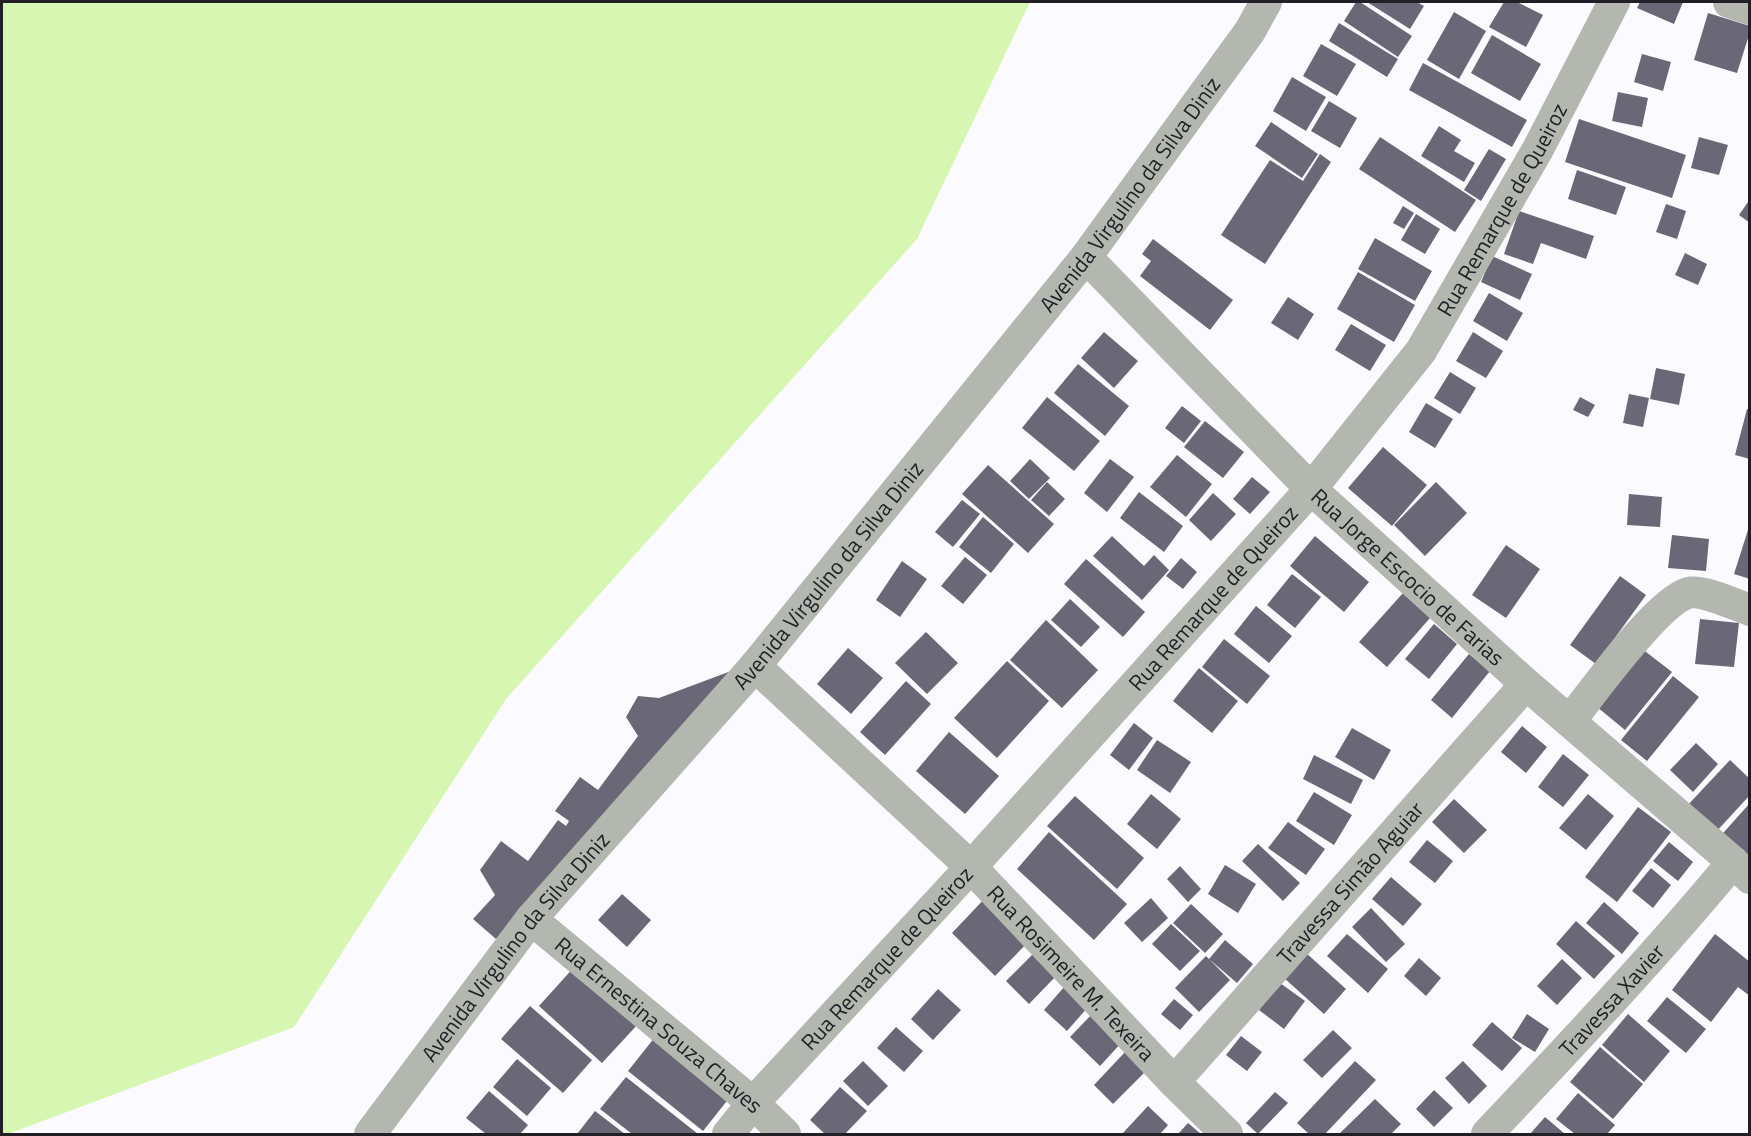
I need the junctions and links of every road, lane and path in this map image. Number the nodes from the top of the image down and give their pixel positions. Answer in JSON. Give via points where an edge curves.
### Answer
{"nodes":[{"id":1,"x":1266,"y":2,"type":"edge"},
{"id":2,"x":1614,"y":2,"type":"edge"},
{"id":3,"x":1729,"y":2,"type":"edge"},
{"id":4,"x":1749,"y":9,"type":"edge"},
{"id":5,"x":1086,"y":257,"type":"junction"},
{"id":6,"x":1311,"y":489,"type":"junction"},
{"id":7,"x":1749,"y":610,"type":"edge"},
{"id":8,"x":755,"y":666,"type":"junction"},
{"id":9,"x":1526,"y":684,"type":"junction"},
{"id":10,"x":1570,"y":721,"type":"junction"},
{"id":11,"x":971,"y":867,"type":"junction"},
{"id":12,"x":1741,"y":870,"type":"edge"},
{"id":13,"x":531,"y":919,"type":"junction"},
{"id":14,"x":1174,"y":1082,"type":"junction"},
{"id":15,"x":753,"y":1103,"type":"junction"},
{"id":16,"x":370,"y":1134,"type":"edge"},
{"id":17,"x":728,"y":1134,"type":"edge"},
{"id":18,"x":785,"y":1134,"type":"edge"},
{"id":19,"x":1227,"y":1134,"type":"edge"},
{"id":20,"x":1487,"y":1134,"type":"edge"}],
"edges":[{"from":1,"to":5,"type":"street","name":"Avenida Virgulino da Silva Diniz","via":[[1250,31]]},
{"from":2,"to":6,"type":"street","name":"Rua Remarque de Queiroz","via":[[1538,148],[1421,351]]},
{"from":3,"to":4,"type":"street"},
{"from":5,"to":6,"type":"street","name":"Rua Jorge Escocio de Farias"},
{"from":5,"to":8,"type":"street","name":"Avenida Virgulino da Silva Diniz"},
{"from":6,"to":9,"type":"street","name":"Rua Jorge Escocio de Farias"},
{"from":6,"to":11,"type":"street","name":"Rua Remarque de Queiroz"},
{"from":7,"to":10,"type":"street","via":[[1688,593],[1655,616]]},
{"from":8,"to":11,"type":"street","name":"Rua Rosimeire M. Texeira"},
{"from":8,"to":13,"type":"street","name":"Avenida Virgulino da Silva Diniz"},
{"from":9,"to":10,"type":"street","name":"Rua Jorge Escocio de Farias"},
{"from":9,"to":14,"type":"street","name":"Travessa Simão Aguiar"},
{"from":10,"to":12,"type":"street","name":"Rua Jorge Escocio de Farias"},
{"from":11,"to":14,"type":"street","name":"Rua Rosimeire M. Texeira"},
{"from":11,"to":15,"type":"street","name":"Rua Remarque de Queiroz"},
{"from":12,"to":20,"type":"street","name":"Travessa Xavier"},
{"from":13,"to":15,"type":"street","name":"Rua Ernestina Souza Chaves"},
{"from":13,"to":16,"type":"street","name":"Avenida Virgulino da Silva Diniz"},
{"from":14,"to":19,"type":"street","name":"Rua Rosimeire M. Texeira"},
{"from":15,"to":17,"type":"street","name":"Rua Remarque de Queiroz"},
{"from":15,"to":18,"type":"street","name":"Rua Ernestina Souza Chaves"}]}
